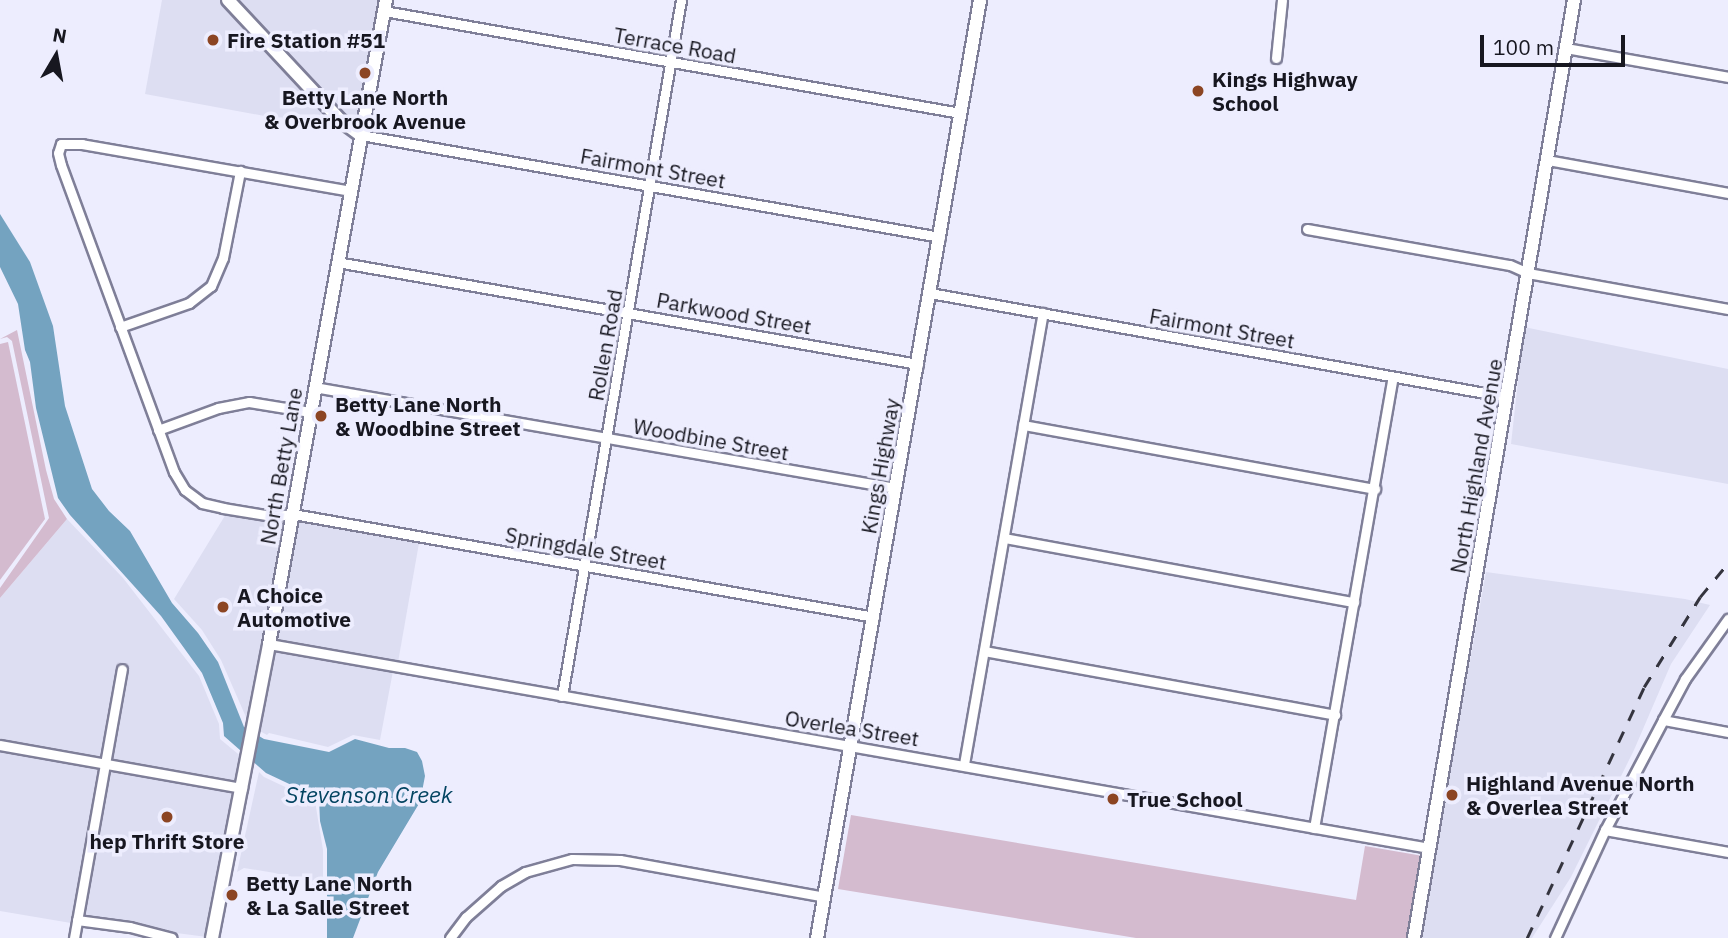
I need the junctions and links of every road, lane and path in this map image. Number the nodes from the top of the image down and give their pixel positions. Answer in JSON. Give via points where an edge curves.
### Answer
{"nodes":[{"id":1,"x":228,"y":0,"type":"edge"},
{"id":2,"x":681,"y":0,"type":"edge"},
{"id":3,"x":980,"y":0,"type":"edge"},
{"id":4,"x":1282,"y":0,"type":"edge"},
{"id":5,"x":1574,"y":0,"type":"edge"},
{"id":6,"x":385,"y":5,"type":"edge"},
{"id":7,"x":1566,"y":48,"type":"junction"},
{"id":8,"x":1276,"y":58,"type":"dead end"},
{"id":9,"x":671,"y":62,"type":"junction"},
{"id":10,"x":1728,"y":77,"type":"edge"},
{"id":11,"x":960,"y":113,"type":"junction"},
{"id":12,"x":361,"y":135,"type":"junction"},
{"id":13,"x":1548,"y":160,"type":"junction"},
{"id":14,"x":240,"y":172,"type":"junction"},
{"id":15,"x":651,"y":185,"type":"junction"},
{"id":16,"x":351,"y":191,"type":"junction"},
{"id":17,"x":1728,"y":193,"type":"edge"},
{"id":18,"x":1307,"y":229,"type":"dead end"},
{"id":19,"x":940,"y":237,"type":"junction"},
{"id":20,"x":337,"y":262,"type":"junction"},
{"id":21,"x":1528,"y":273,"type":"junction"},
{"id":22,"x":930,"y":293,"type":"junction"},
{"id":23,"x":1728,"y":309,"type":"edge"},
{"id":24,"x":630,"y":313,"type":"junction"},
{"id":25,"x":1042,"y":313,"type":"junction"},
{"id":26,"x":120,"y":327,"type":"junction"},
{"id":27,"x":918,"y":364,"type":"junction"},
{"id":28,"x":1393,"y":377,"type":"junction"},
{"id":29,"x":314,"y":387,"type":"junction"},
{"id":30,"x":1507,"y":397,"type":"junction"},
{"id":31,"x":310,"y":412,"type":"junction"},
{"id":32,"x":1023,"y":425,"type":"junction"},
{"id":33,"x":158,"y":430,"type":"junction"},
{"id":34,"x":606,"y":439,"type":"junction"},
{"id":35,"x":895,"y":488,"type":"junction"},
{"id":36,"x":1375,"y":489,"type":"junction"},
{"id":37,"x":293,"y":514,"type":"junction"},
{"id":38,"x":1004,"y":538,"type":"junction"},
{"id":39,"x":585,"y":565,"type":"junction"},
{"id":40,"x":1354,"y":602,"type":"junction"},
{"id":41,"x":874,"y":617,"type":"junction"},
{"id":42,"x":1728,"y":620,"type":"edge"},
{"id":43,"x":270,"y":644,"type":"junction"},
{"id":44,"x":984,"y":651,"type":"junction"},
{"id":45,"x":122,"y":669,"type":"dead end"},
{"id":46,"x":562,"y":695,"type":"junction"},
{"id":47,"x":1335,"y":715,"type":"junction"},
{"id":48,"x":1663,"y":720,"type":"junction"},
{"id":49,"x":1728,"y":732,"type":"edge"},
{"id":50,"x":0,"y":745,"type":"edge"},
{"id":51,"x":852,"y":746,"type":"junction"},
{"id":52,"x":106,"y":764,"type":"junction"},
{"id":53,"x":964,"y":764,"type":"junction"},
{"id":54,"x":242,"y":788,"type":"junction"},
{"id":55,"x":1314,"y":828,"type":"junction"},
{"id":56,"x":1605,"y":830,"type":"junction"},
{"id":57,"x":1429,"y":848,"type":"junction"},
{"id":58,"x":1728,"y":852,"type":"edge"},
{"id":59,"x":825,"y":897,"type":"junction"},
{"id":60,"x":77,"y":920,"type":"junction"},
{"id":61,"x":74,"y":938,"type":"edge"},
{"id":62,"x":172,"y":938,"type":"edge"},
{"id":63,"x":212,"y":938,"type":"edge"},
{"id":64,"x":450,"y":938,"type":"edge"},
{"id":65,"x":817,"y":938,"type":"edge"},
{"id":66,"x":1414,"y":938,"type":"edge"},
{"id":67,"x":1555,"y":938,"type":"edge"}],
"edges":[{"from":1,"to":12,"type":"street","via":[[340,120]]},
{"from":2,"to":9,"type":"street","name":"Rollen Road"},
{"from":3,"to":11,"type":"street","name":"Kings Highway"},
{"from":4,"to":8,"type":"street"},
{"from":5,"to":7,"type":"street","name":"North Highland Avenue"},
{"from":6,"to":9,"type":"street","name":"Terrace Road"},
{"from":6,"to":12,"type":"street","name":"North Betty Lane"},
{"from":7,"to":10,"type":"street"},
{"from":7,"to":13,"type":"street","name":"North Highland Avenue"},
{"from":9,"to":11,"type":"street","name":"Terrace Road"},
{"from":9,"to":15,"type":"street","name":"Rollen Road"},
{"from":11,"to":19,"type":"street","name":"Kings Highway"},
{"from":12,"to":15,"type":"street","name":"Fairmont Street"},
{"from":12,"to":16,"type":"street","name":"North Betty Lane"},
{"from":13,"to":17,"type":"street"},
{"from":13,"to":21,"type":"street","name":"North Highland Avenue"},
{"from":14,"to":16,"type":"street"},
{"from":14,"to":26,"type":"street","via":[[223,258],[211,286],[188,303]]},
{"from":14,"to":26,"type":"street","name":"Springdale Street","via":[[61,144],[61,165]]},
{"from":15,"to":19,"type":"street","name":"Fairmont Street"},
{"from":15,"to":24,"type":"street","name":"Rollen Road"},
{"from":16,"to":20,"type":"street","name":"North Betty Lane"},
{"from":18,"to":21,"type":"street","via":[[1510,265]]},
{"from":19,"to":22,"type":"street","name":"Kings Highway"},
{"from":20,"to":24,"type":"street","name":"Parkwood Street"},
{"from":20,"to":29,"type":"street","name":"North Betty Lane"},
{"from":21,"to":23,"type":"street"},
{"from":21,"to":30,"type":"street","name":"North Highland Avenue"},
{"from":22,"to":25,"type":"street","name":"Fairmont Street"},
{"from":22,"to":27,"type":"street","name":"Kings Highway"},
{"from":24,"to":27,"type":"street","name":"Parkwood Street"},
{"from":24,"to":34,"type":"street","name":"Rollen Road"},
{"from":25,"to":28,"type":"street","name":"Fairmont Street"},
{"from":25,"to":32,"type":"street"},
{"from":26,"to":33,"type":"street","name":"Springdale Street"},
{"from":27,"to":35,"type":"street","name":"Kings Highway"},
{"from":28,"to":30,"type":"street","name":"Fairmont Street"},
{"from":28,"to":36,"type":"street"},
{"from":29,"to":31,"type":"street","name":"North Betty Lane"},
{"from":29,"to":34,"type":"street","name":"Woodbine Street"},
{"from":30,"to":57,"type":"street","name":"North Highland Avenue"},
{"from":31,"to":33,"type":"street","via":[[249,402]]},
{"from":31,"to":37,"type":"street","name":"North Betty Lane"},
{"from":32,"to":36,"type":"street"},
{"from":32,"to":38,"type":"street"},
{"from":33,"to":37,"type":"street","name":"Springdale Street","via":[[174,472],[185,490],[202,503],[272,516]]},
{"from":34,"to":35,"type":"street","name":"Woodbine Street"},
{"from":34,"to":39,"type":"street","name":"Rollen Road"},
{"from":35,"to":41,"type":"street","name":"Kings Highway"},
{"from":36,"to":40,"type":"street"},
{"from":37,"to":39,"type":"street","name":"Springdale Street"},
{"from":37,"to":43,"type":"street","name":"North Betty Lane"},
{"from":38,"to":40,"type":"street"},
{"from":38,"to":44,"type":"street"},
{"from":39,"to":41,"type":"street","name":"Springdale Street"},
{"from":39,"to":46,"type":"street","name":"Rollen Road"},
{"from":40,"to":47,"type":"street"},
{"from":41,"to":51,"type":"street","name":"Kings Highway"},
{"from":42,"to":48,"type":"street","via":[[1685,679]]},
{"from":43,"to":46,"type":"street","name":"Overlea Street"},
{"from":43,"to":54,"type":"street","name":"North Betty Lane"},
{"from":44,"to":47,"type":"street"},
{"from":44,"to":53,"type":"street"},
{"from":45,"to":52,"type":"street"},
{"from":46,"to":51,"type":"street","name":"Overlea Street"},
{"from":47,"to":55,"type":"street"},
{"from":48,"to":49,"type":"street"},
{"from":48,"to":56,"type":"street"},
{"from":50,"to":52,"type":"street"},
{"from":51,"to":53,"type":"street","name":"Overlea Street"},
{"from":51,"to":59,"type":"street","name":"Kings Highway"},
{"from":52,"to":54,"type":"street"},
{"from":52,"to":60,"type":"street"},
{"from":53,"to":55,"type":"street","name":"Overlea Street"},
{"from":54,"to":63,"type":"street","name":"North Betty Lane"},
{"from":55,"to":57,"type":"street","name":"Overlea Street"},
{"from":56,"to":58,"type":"street"},
{"from":56,"to":67,"type":"street"},
{"from":57,"to":66,"type":"street","name":"North Highland Avenue"},
{"from":59,"to":64,"type":"street","via":[[620,860],[572,859],[525,872],[501,886]]},
{"from":59,"to":65,"type":"street","name":"Kings Highway"},
{"from":60,"to":61,"type":"street"},
{"from":60,"to":62,"type":"street","via":[[130,926]]}]}
